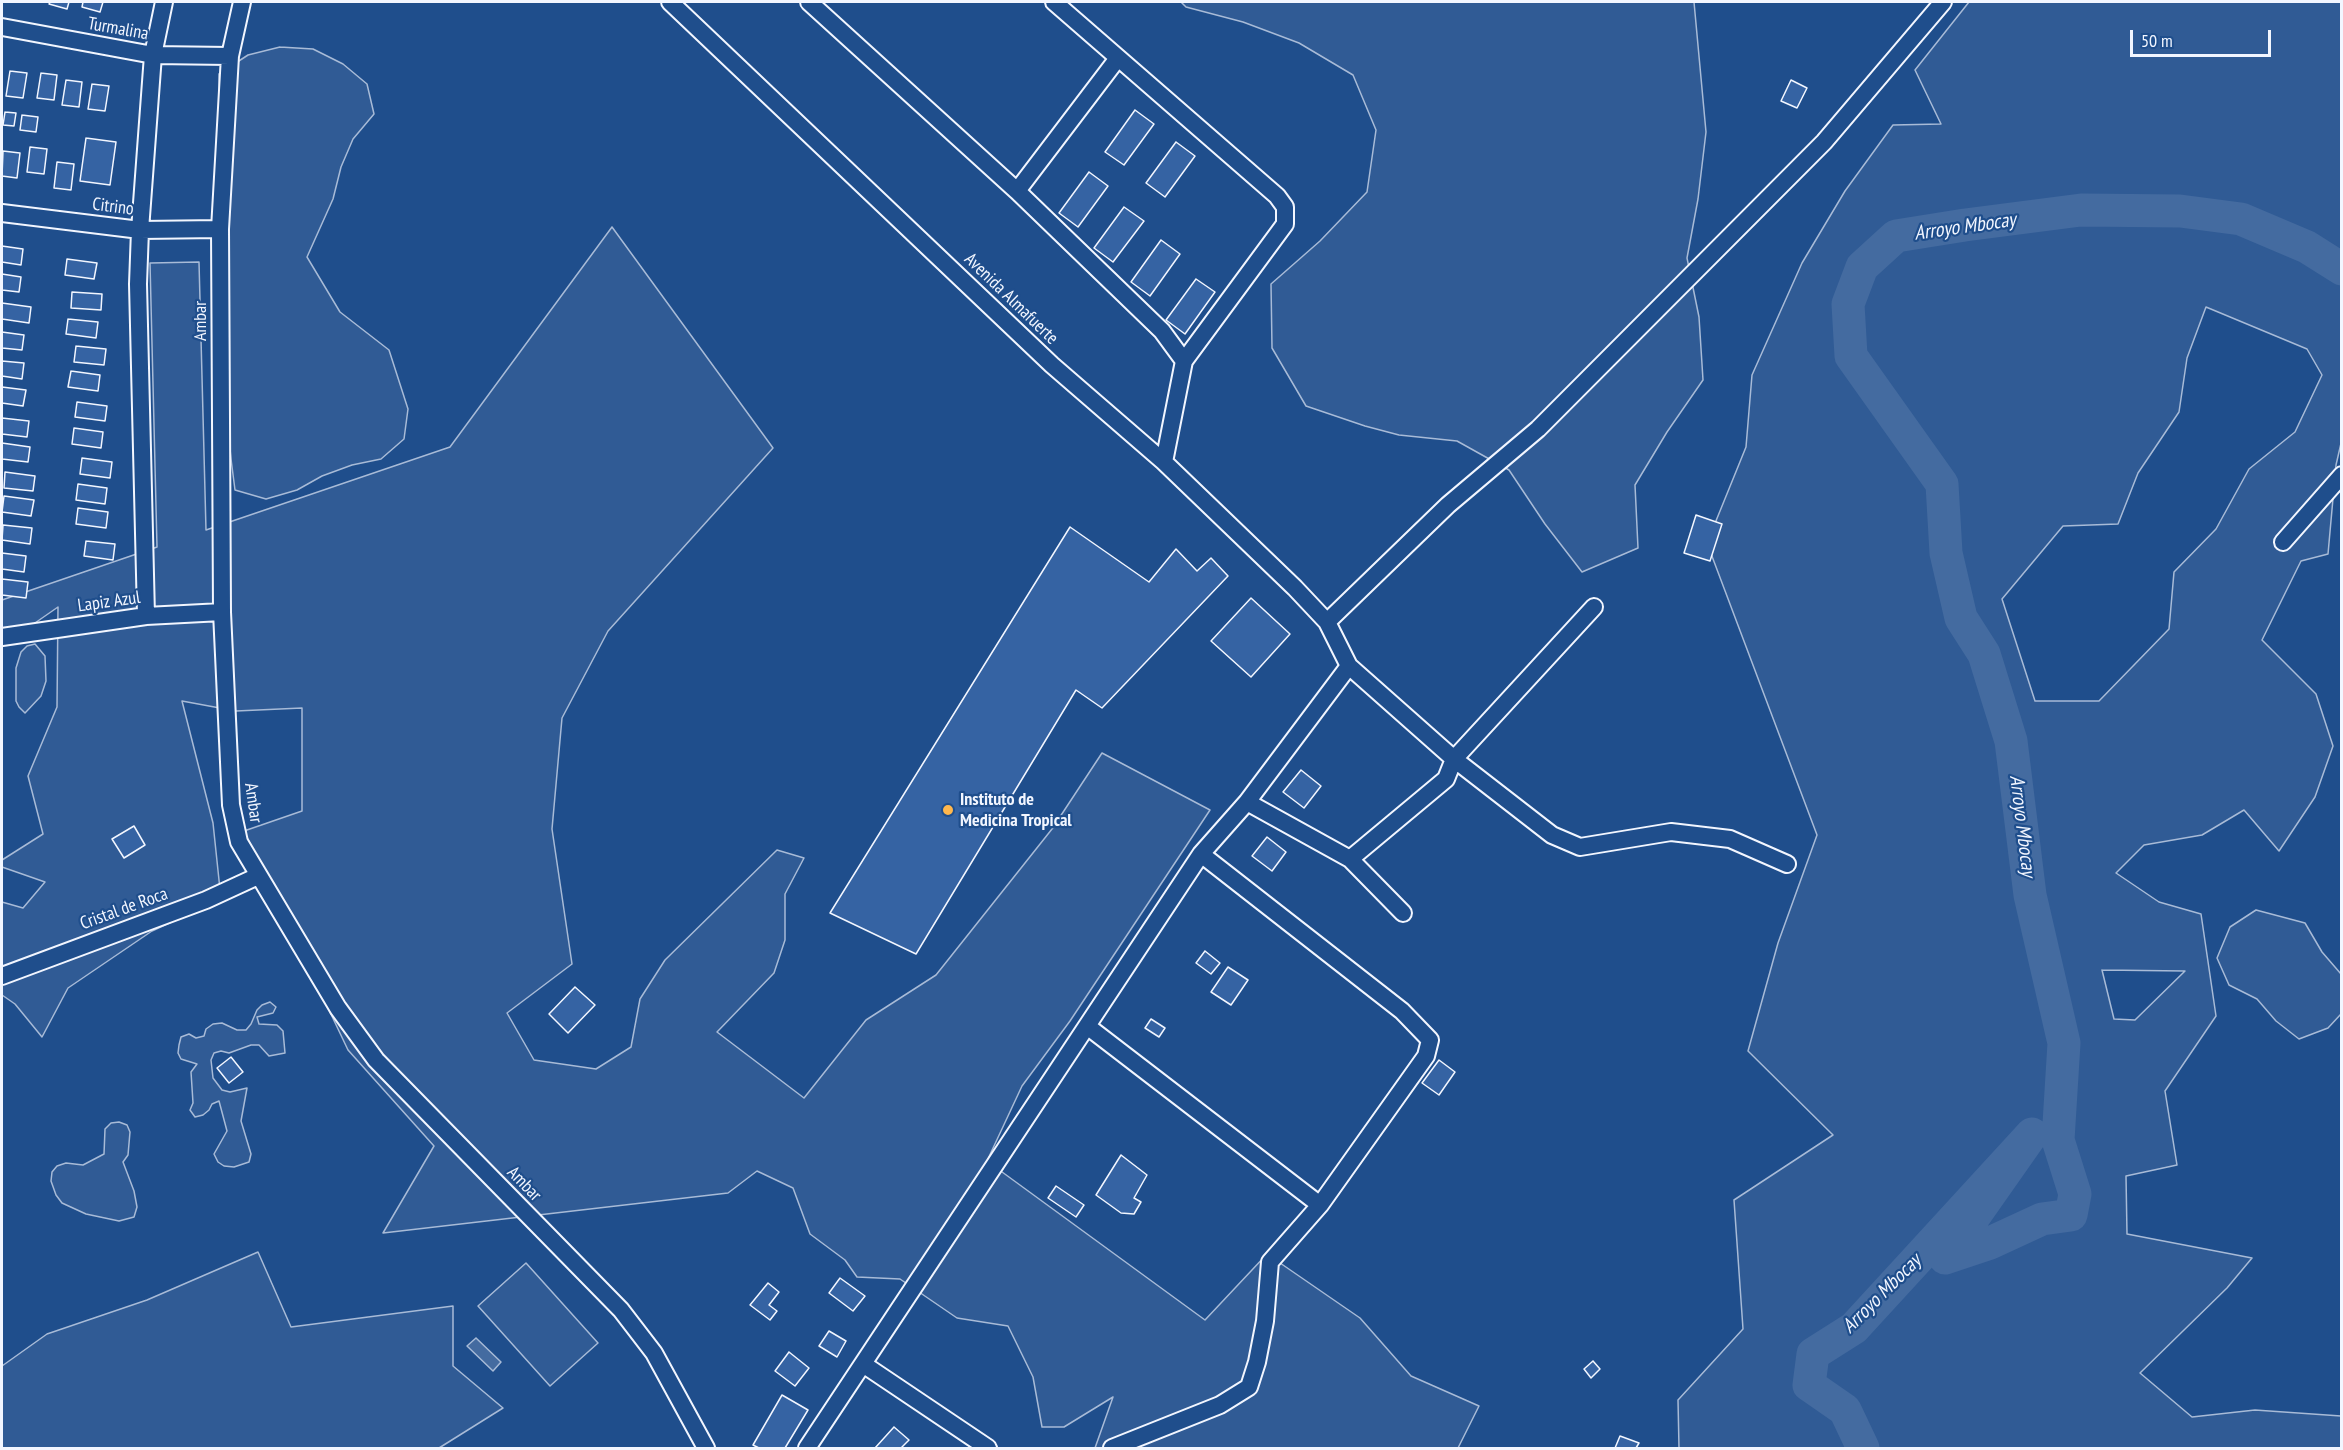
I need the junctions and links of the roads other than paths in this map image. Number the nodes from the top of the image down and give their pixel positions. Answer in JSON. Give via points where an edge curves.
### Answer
{"nodes":[{"id":1,"x":164,"y":2,"type":"edge"},
{"id":2,"x":242,"y":2,"type":"edge"},
{"id":3,"x":670,"y":2,"type":"edge"},
{"id":4,"x":809,"y":2,"type":"edge"},
{"id":5,"x":1054,"y":2,"type":"edge"},
{"id":6,"x":1942,"y":2,"type":"edge"},
{"id":7,"x":2,"y":27,"type":"edge"},
{"id":8,"x":153,"y":55,"type":"junction"},
{"id":9,"x":230,"y":56,"type":"junction"},
{"id":10,"x":1118,"y":58,"type":"junction"},
{"id":11,"x":1017,"y":191,"type":"junction"},
{"id":12,"x":2,"y":213,"type":"edge"},
{"id":13,"x":220,"y":229,"type":"junction"},
{"id":14,"x":140,"y":230,"type":"junction"},
{"id":15,"x":1184,"y":361,"type":"junction"},
{"id":16,"x":1164,"y":462,"type":"junction"},
{"id":17,"x":2342,"y":475,"type":"edge"},
{"id":18,"x":2283,"y":542,"type":"dead end"},
{"id":19,"x":1594,"y":607,"type":"dead end"},
{"id":20,"x":222,"y":612,"type":"junction"},
{"id":21,"x":146,"y":616,"type":"junction"},
{"id":22,"x":1327,"y":622,"type":"junction"},
{"id":23,"x":2,"y":637,"type":"edge"},
{"id":24,"x":1349,"y":666,"type":"junction"},
{"id":25,"x":1454,"y":759,"type":"junction"},
{"id":26,"x":1247,"y":802,"type":"junction"},
{"id":27,"x":1201,"y":854,"type":"junction"},
{"id":28,"x":1350,"y":859,"type":"junction"},
{"id":29,"x":1787,"y":864,"type":"dead end"},
{"id":30,"x":258,"y":876,"type":"junction"},
{"id":31,"x":1403,"y":913,"type":"dead end"},
{"id":32,"x":2,"y":976,"type":"edge"},
{"id":33,"x":1087,"y":1026,"type":"junction"},
{"id":34,"x":1320,"y":1205,"type":"junction"},
{"id":35,"x":863,"y":1364,"type":"junction"},
{"id":36,"x":706,"y":1449,"type":"edge"},
{"id":37,"x":807,"y":1449,"type":"edge"},
{"id":38,"x":987,"y":1449,"type":"edge"},
{"id":39,"x":1112,"y":1449,"type":"edge"}],
"edges":[{"from":1,"to":8,"type":"street"},
{"from":2,"to":9,"type":"street","name":"Ambar"},
{"from":3,"to":16,"type":"street","name":"Avenida Almafuerte","via":[[1052,365]]},
{"from":4,"to":11,"type":"street"},
{"from":5,"to":10,"type":"street"},
{"from":6,"to":22,"type":"street","via":[[1816,150],[1538,429],[1448,505]]},
{"from":7,"to":8,"type":"street","name":"Turmalina"},
{"from":8,"to":9,"type":"street","name":"Turmalina"},
{"from":8,"to":14,"type":"street"},
{"from":9,"to":13,"type":"street","name":"Ambar"},
{"from":10,"to":11,"type":"street"},
{"from":10,"to":15,"type":"street","via":[[1285,207],[1286,224]]},
{"from":11,"to":15,"type":"street","via":[[1162,331]]},
{"from":12,"to":14,"type":"street","name":"Citrino"},
{"from":13,"to":14,"type":"street","name":"Citrino"},
{"from":13,"to":20,"type":"street","name":"Ambar"},
{"from":14,"to":21,"type":"street"},
{"from":15,"to":16,"type":"street"},
{"from":16,"to":22,"type":"street","name":"Avenida Almafuerte"},
{"from":17,"to":18,"type":"street"},
{"from":19,"to":25,"type":"street"},
{"from":20,"to":21,"type":"street","name":"Lapiz Azul"},
{"from":20,"to":30,"type":"street","name":"Ambar","via":[[231,806],[239,842]]},
{"from":21,"to":23,"type":"street","name":"Lapiz Azul"},
{"from":22,"to":24,"type":"street","name":"Avenida Almafuerte"},
{"from":24,"to":25,"type":"street"},
{"from":24,"to":26,"type":"street"},
{"from":25,"to":28,"type":"street","via":[[1446,779]]},
{"from":25,"to":29,"type":"street","via":[[1552,835],[1580,847],[1671,832],[1730,838]]},
{"from":26,"to":27,"type":"street"},
{"from":26,"to":28,"type":"street"},
{"from":27,"to":33,"type":"street"},
{"from":27,"to":34,"type":"street","via":[[1402,1011],[1430,1040],[1426,1056]]},
{"from":28,"to":31,"type":"street"},
{"from":30,"to":32,"type":"street","name":"Cristal de Roca","via":[[206,900]]},
{"from":30,"to":36,"type":"street","name":"Ambar","via":[[338,1008],[376,1060],[621,1310],[654,1353]]},
{"from":33,"to":34,"type":"street"},
{"from":33,"to":35,"type":"street"},
{"from":34,"to":39,"type":"street","via":[[1270,1262],[1265,1321],[1249,1388],[1220,1405]]},
{"from":35,"to":37,"type":"street"},
{"from":35,"to":38,"type":"street"}]}
